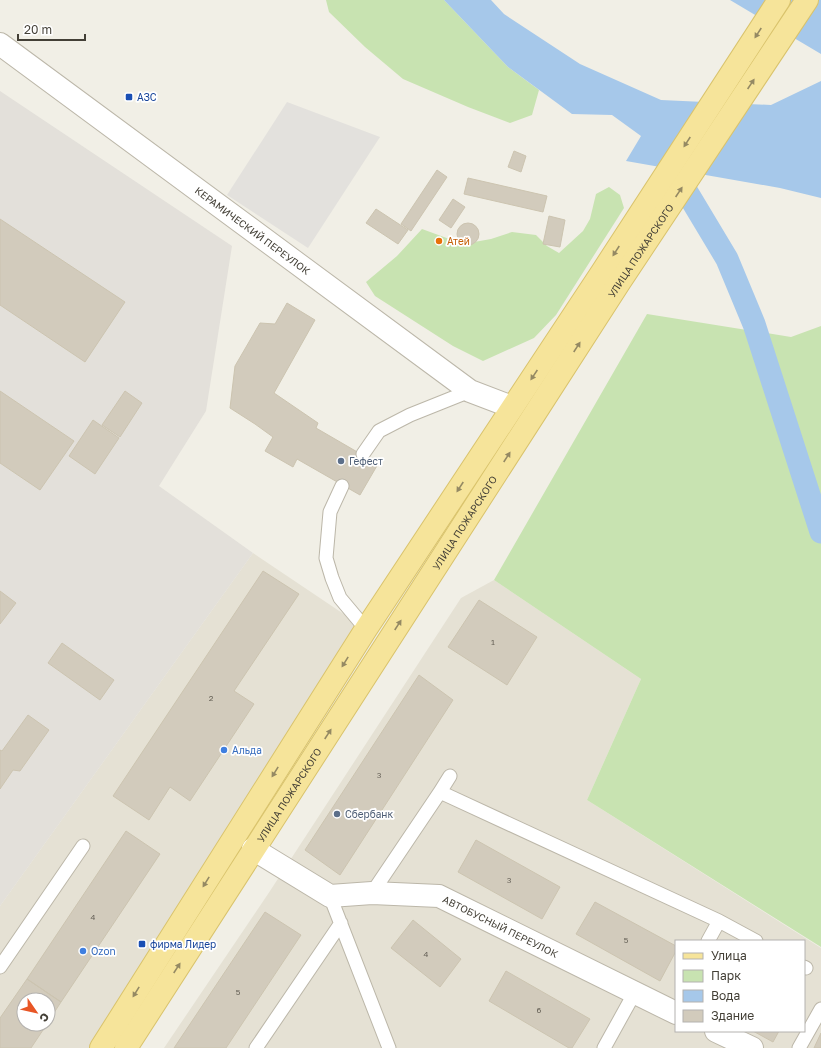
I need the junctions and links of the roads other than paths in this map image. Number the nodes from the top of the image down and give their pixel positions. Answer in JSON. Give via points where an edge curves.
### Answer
{"nodes":[{"id":1,"x":779,"y":0,"type":"edge"},
{"id":2,"x":807,"y":0,"type":"edge"},
{"id":3,"x":0,"y":44,"type":"edge"},
{"id":4,"x":610,"y":278,"type":"junction"},
{"id":5,"x":470,"y":391,"type":"junction"},
{"id":6,"x":512,"y":407,"type":"junction"},
{"id":7,"x":363,"y":454,"type":"dead end"},
{"id":8,"x":342,"y":486,"type":"dead end"},
{"id":9,"x":366,"y":629,"type":"junction"},
{"id":10,"x":450,"y":776,"type":"dead end"},
{"id":11,"x":440,"y":792,"type":"junction"},
{"id":12,"x":83,"y":846,"type":"dead end"},
{"id":13,"x":253,"y":849,"type":"junction"},
{"id":14,"x":372,"y":893,"type":"junction"},
{"id":15,"x":330,"y":896,"type":"junction"},
{"id":16,"x":719,"y":921,"type":"junction"},
{"id":17,"x":340,"y":923,"type":"junction"},
{"id":18,"x":709,"y":940,"type":"edge"},
{"id":19,"x":754,"y":940,"type":"edge"},
{"id":20,"x":0,"y":968,"type":"edge"},
{"id":21,"x":635,"y":992,"type":"junction"},
{"id":22,"x":674,"y":1008,"type":"edge"},
{"id":23,"x":821,"y":1009,"type":"edge"},
{"id":24,"x":718,"y":1032,"type":"edge"},
{"id":25,"x":101,"y":1048,"type":"edge"},
{"id":26,"x":126,"y":1048,"type":"edge"},
{"id":27,"x":256,"y":1048,"type":"edge"},
{"id":28,"x":389,"y":1048,"type":"edge"},
{"id":29,"x":604,"y":1048,"type":"edge"},
{"id":30,"x":752,"y":1048,"type":"edge"},
{"id":31,"x":799,"y":1048,"type":"edge"}],
"edges":[{"from":1,"to":4,"type":"main road","name":"УЛИЦА ПОЖАРСКОГО","one_way":true},
{"from":4,"to":2,"type":"main road","name":"УЛИЦА ПОЖАРСКОГО","one_way":true},
{"from":3,"to":5,"type":"street","name":"КЕРАМИЧЕСКИЙ ПЕРЕУЛОК"},
{"from":4,"to":6,"type":"main road","name":"УЛИЦА ПОЖАРСКОГО","one_way":true},
{"from":13,"to":4,"type":"main road","name":"УЛИЦА ПОЖАРСКОГО","one_way":true},
{"from":5,"to":6,"type":"street","name":"КЕРАМИЧЕСКИЙ ПЕРЕУЛОК"},
{"from":5,"to":7,"type":"lane","via":[[410,414],[379,431]]},
{"from":6,"to":9,"type":"main road","name":"УЛИЦА ПОЖАРСКОГО","one_way":true},
{"from":8,"to":9,"type":"lane","via":[[330,512],[326,558],[340,598]]},
{"from":9,"to":25,"type":"main road","name":"УЛИЦА ПОЖАРСКОГО","one_way":true},
{"from":10,"to":11,"type":"lane"},
{"from":11,"to":14,"type":"lane"},
{"from":11,"to":16,"type":"lane"},
{"from":12,"to":20,"type":"lane"},
{"from":13,"to":15,"type":"street"},
{"from":26,"to":13,"type":"main road","name":"УЛИЦА ПОЖАРСКОГО","one_way":true},
{"from":14,"to":15,"type":"street","name":"АВТОБУСНЫЙ ПЕРЕУЛОК"},
{"from":14,"to":21,"type":"street","name":"АВТОБУСНЫЙ ПЕРЕУЛОК","via":[[439,896]]},
{"from":15,"to":17,"type":"lane"},
{"from":16,"to":18,"type":"lane"},
{"from":16,"to":19,"type":"lane"},
{"from":17,"to":27,"type":"lane"},
{"from":17,"to":28,"type":"lane"},
{"from":21,"to":22,"type":"street","name":"АВТОБУСНЫЙ ПЕРЕУЛОК"},
{"from":21,"to":29,"type":"lane"},
{"from":23,"to":31,"type":"lane"},
{"from":24,"to":30,"type":"street"}]}
